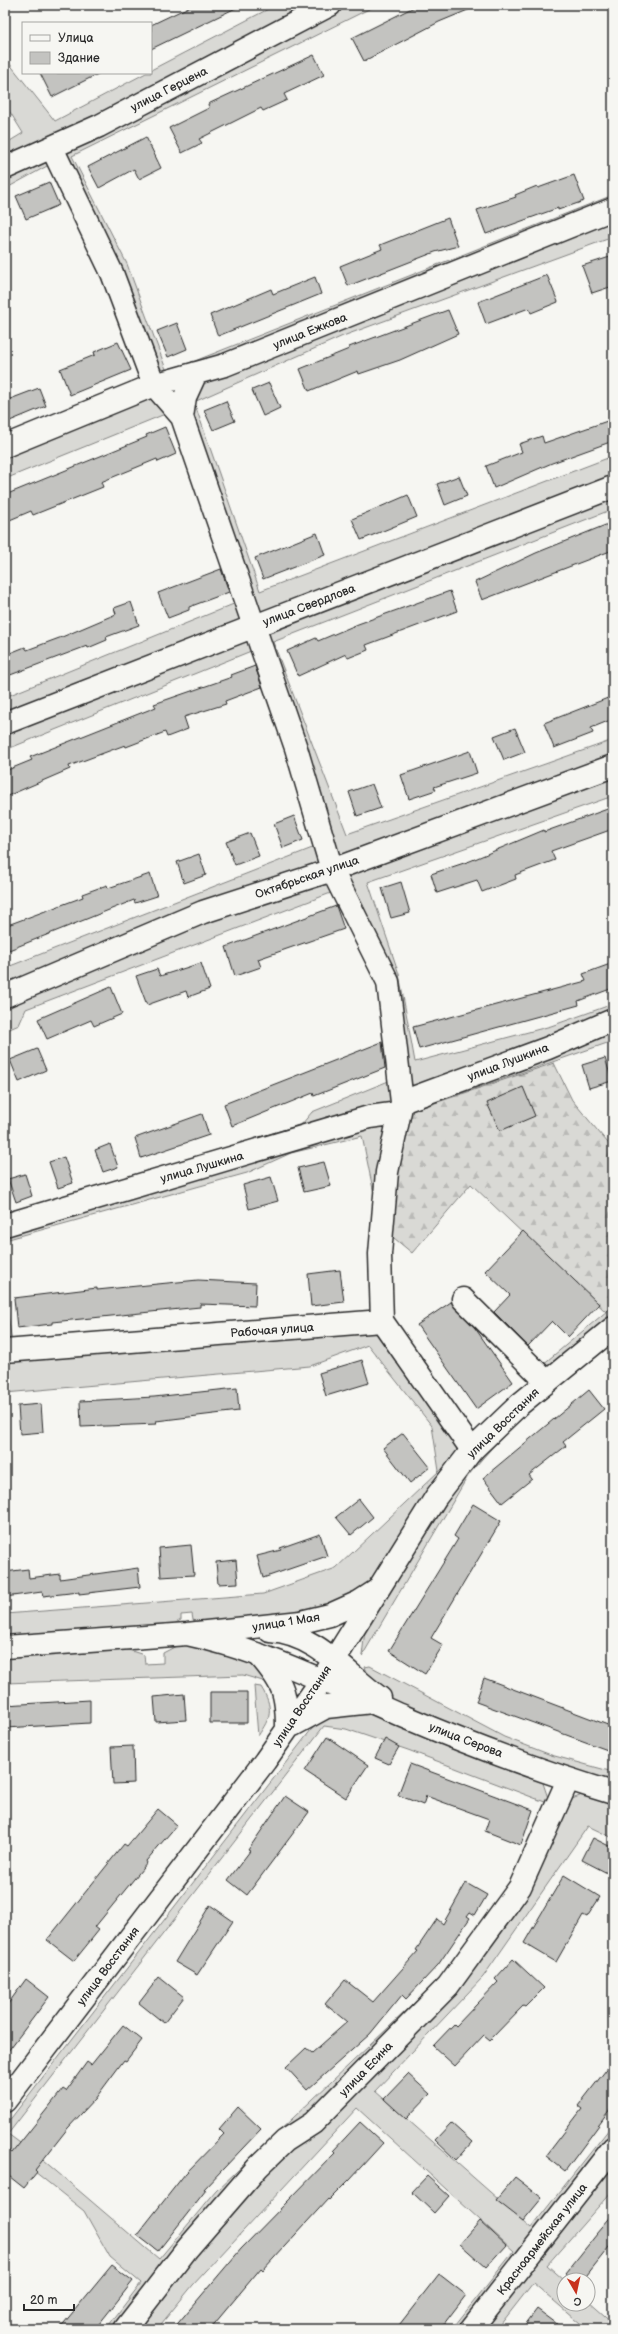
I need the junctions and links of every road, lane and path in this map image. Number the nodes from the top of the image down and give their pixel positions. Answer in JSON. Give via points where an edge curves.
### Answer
{"nodes":[{"id":1,"x":330,"y":5,"type":"edge"},
{"id":2,"x":52,"y":148,"type":"junction"},
{"id":3,"x":5,"y":168,"type":"edge"},
{"id":4,"x":613,"y":209,"type":"edge"},
{"id":5,"x":196,"y":373,"type":"junction"},
{"id":6,"x":154,"y":385,"type":"junction"},
{"id":7,"x":182,"y":416,"type":"junction"},
{"id":8,"x":5,"y":446,"type":"edge"},
{"id":9,"x":613,"y":487,"type":"edge"},
{"id":10,"x":253,"y":627,"type":"junction"},
{"id":11,"x":5,"y":723,"type":"edge"},
{"id":12,"x":613,"y":766,"type":"edge"},
{"id":13,"x":332,"y":870,"type":"junction"},
{"id":14,"x":5,"y":996,"type":"edge"},
{"id":15,"x":613,"y":1020,"type":"edge"},
{"id":16,"x":401,"y":1108,"type":"junction"},
{"id":17,"x":5,"y":1225,"type":"edge"},
{"id":18,"x":464,"y":1299,"type":"dead end"},
{"id":19,"x":382,"y":1321,"type":"junction"},
{"id":20,"x":613,"y":1328,"type":"edge"},
{"id":21,"x":5,"y":1351,"type":"edge"},
{"id":22,"x":547,"y":1382,"type":"junction"},
{"id":23,"x":472,"y":1450,"type":"junction"},
{"id":24,"x":378,"y":1590,"type":"junction"},
{"id":25,"x":357,"y":1624,"type":"junction"},
{"id":26,"x":236,"y":1629,"type":"junction"},
{"id":27,"x":187,"y":1634,"type":"junction"},
{"id":28,"x":5,"y":1647,"type":"edge"},
{"id":29,"x":259,"y":1655,"type":"junction"},
{"id":30,"x":334,"y":1660,"type":"junction"},
{"id":31,"x":321,"y":1681,"type":"junction"},
{"id":32,"x":373,"y":1698,"type":"junction"},
{"id":33,"x":287,"y":1729,"type":"junction"},
{"id":34,"x":568,"y":1780,"type":"junction"},
{"id":35,"x":613,"y":1794,"type":"edge"},
{"id":36,"x":7,"y":2095,"type":"edge"},
{"id":37,"x":613,"y":2148,"type":"edge"},
{"id":38,"x":125,"y":2329,"type":"edge"},
{"id":39,"x":471,"y":2329,"type":"edge"}],
"edges":[{"from":1,"to":2,"type":"street","name":"улица Герцена"},
{"from":2,"to":3,"type":"street","name":"улица Герцена"},
{"from":2,"to":6,"type":"street","via":[[112,272]]},
{"from":4,"to":5,"type":"street","name":"улица Ежкова","via":[[225,365]]},
{"from":5,"to":6,"type":"street","name":"улица Ежкова"},
{"from":5,"to":7,"type":"street","via":[[186,397]]},
{"from":6,"to":7,"type":"street"},
{"from":6,"to":8,"type":"street","name":"улица Ежкова"},
{"from":7,"to":10,"type":"street"},
{"from":9,"to":10,"type":"street","name":"улица Свердлова"},
{"from":10,"to":11,"type":"street","name":"улица Свердлова"},
{"from":10,"to":13,"type":"street","via":[[296,748]]},
{"from":12,"to":13,"type":"street","name":"Октябрьская улица"},
{"from":13,"to":14,"type":"street","name":"Октябрьская улица","via":[[203,912]]},
{"from":13,"to":16,"type":"street","via":[[388,982]]},
{"from":15,"to":16,"type":"street","name":"улица Лушкина"},
{"from":16,"to":17,"type":"street","name":"улица Лушкина"},
{"from":16,"to":19,"type":"street","via":[[387,1172],[380,1254]]},
{"from":18,"to":22,"type":"street"},
{"from":19,"to":21,"type":"street","name":"Рабочая улица"},
{"from":19,"to":23,"type":"street"},
{"from":20,"to":22,"type":"street","name":"улица Восстания"},
{"from":22,"to":23,"type":"street","name":"улица Восстания"},
{"from":23,"to":24,"type":"street","name":"улица Восстания","via":[[436,1497]]},
{"from":24,"to":25,"type":"street","name":"улица Восстания"},
{"from":24,"to":26,"type":"street","name":"улица 1 Мая","via":[[360,1602],[330,1615],[301,1622]]},
{"from":25,"to":30,"type":"street","name":"улица Восстания"},
{"from":25,"to":32,"type":"street","via":[[354,1651],[358,1674]]},
{"from":26,"to":27,"type":"street","name":"улица 1 Мая"},
{"from":26,"to":30,"type":"street","via":[[277,1632],[307,1640]]},
{"from":27,"to":28,"type":"street","name":"улица 1 Мая"},
{"from":27,"to":29,"type":"street","name":"улица 1 Мая","via":[[221,1641]]},
{"from":29,"to":31,"type":"street","name":"улица 1 Мая"},
{"from":29,"to":33,"type":"street","via":[[281,1681],[287,1703]]},
{"from":30,"to":31,"type":"street","name":"улица Восстания"},
{"from":30,"to":32,"type":"street"},
{"from":31,"to":32,"type":"street","name":"улица Серова"},
{"from":31,"to":33,"type":"street","name":"улица Восстания"},
{"from":32,"to":33,"type":"street","via":[[326,1707],[305,1716]]},
{"from":32,"to":34,"type":"street","name":"улица Серова","via":[[407,1718]]},
{"from":33,"to":36,"type":"street","name":"улица Восстания"},
{"from":34,"to":35,"type":"street","name":"улица Серова"},
{"from":34,"to":38,"type":"street","name":"улица Есина","via":[[520,1887],[448,1986],[313,2123],[285,2141],[258,2167],[187,2249]]},
{"from":37,"to":39,"type":"street","name":"Красноармейская улица"}]}
